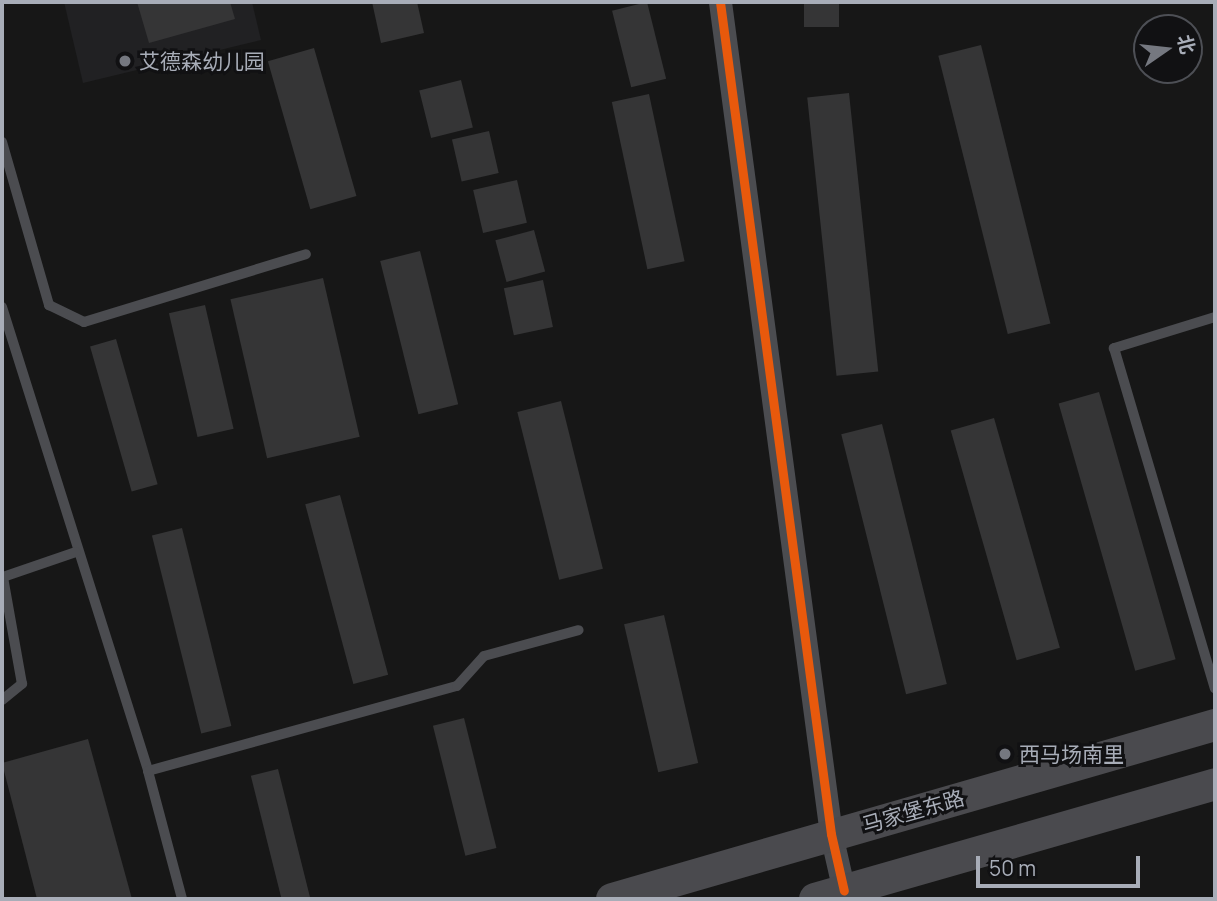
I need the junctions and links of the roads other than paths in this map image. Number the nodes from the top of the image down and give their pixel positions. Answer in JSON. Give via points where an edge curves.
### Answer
{"nodes":[{"id":1,"x":720,"y":2,"type":"edge"},
{"id":2,"x":2,"y":142,"type":"edge"},
{"id":3,"x":306,"y":254,"type":"dead end"},
{"id":4,"x":2,"y":307,"type":"edge"},
{"id":5,"x":1215,"y":317,"type":"edge"},
{"id":6,"x":76,"y":552,"type":"junction"},
{"id":7,"x":579,"y":630,"type":"dead end"},
{"id":8,"x":1215,"y":688,"type":"edge"},
{"id":9,"x":2,"y":700,"type":"edge"},
{"id":10,"x":1215,"y":725,"type":"edge"},
{"id":11,"x":148,"y":771,"type":"junction"},
{"id":12,"x":1215,"y":784,"type":"edge"},
{"id":13,"x":831,"y":834,"type":"junction"},
{"id":14,"x":830,"y":895,"type":"edge"},
{"id":15,"x":182,"y":899,"type":"edge"},
{"id":16,"x":612,"y":899,"type":"edge"}],
"edges":[{"from":1,"to":13,"type":"street"},
{"from":2,"to":3,"type":"lane","via":[[49,305],[84,322]]},
{"from":4,"to":6,"type":"lane"},
{"from":5,"to":8,"type":"lane","via":[[1114,348]]},
{"from":6,"to":9,"type":"lane","via":[[3,577],[22,684]]},
{"from":6,"to":11,"type":"lane"},
{"from":7,"to":11,"type":"lane","via":[[484,656],[457,686]]},
{"from":10,"to":13,"type":"main road","name":"马家堡东路"},
{"from":11,"to":15,"type":"lane"},
{"from":12,"to":14,"type":"main road"},
{"from":13,"to":14,"type":"street"},
{"from":13,"to":16,"type":"main road","name":"马家堡东路"}]}
